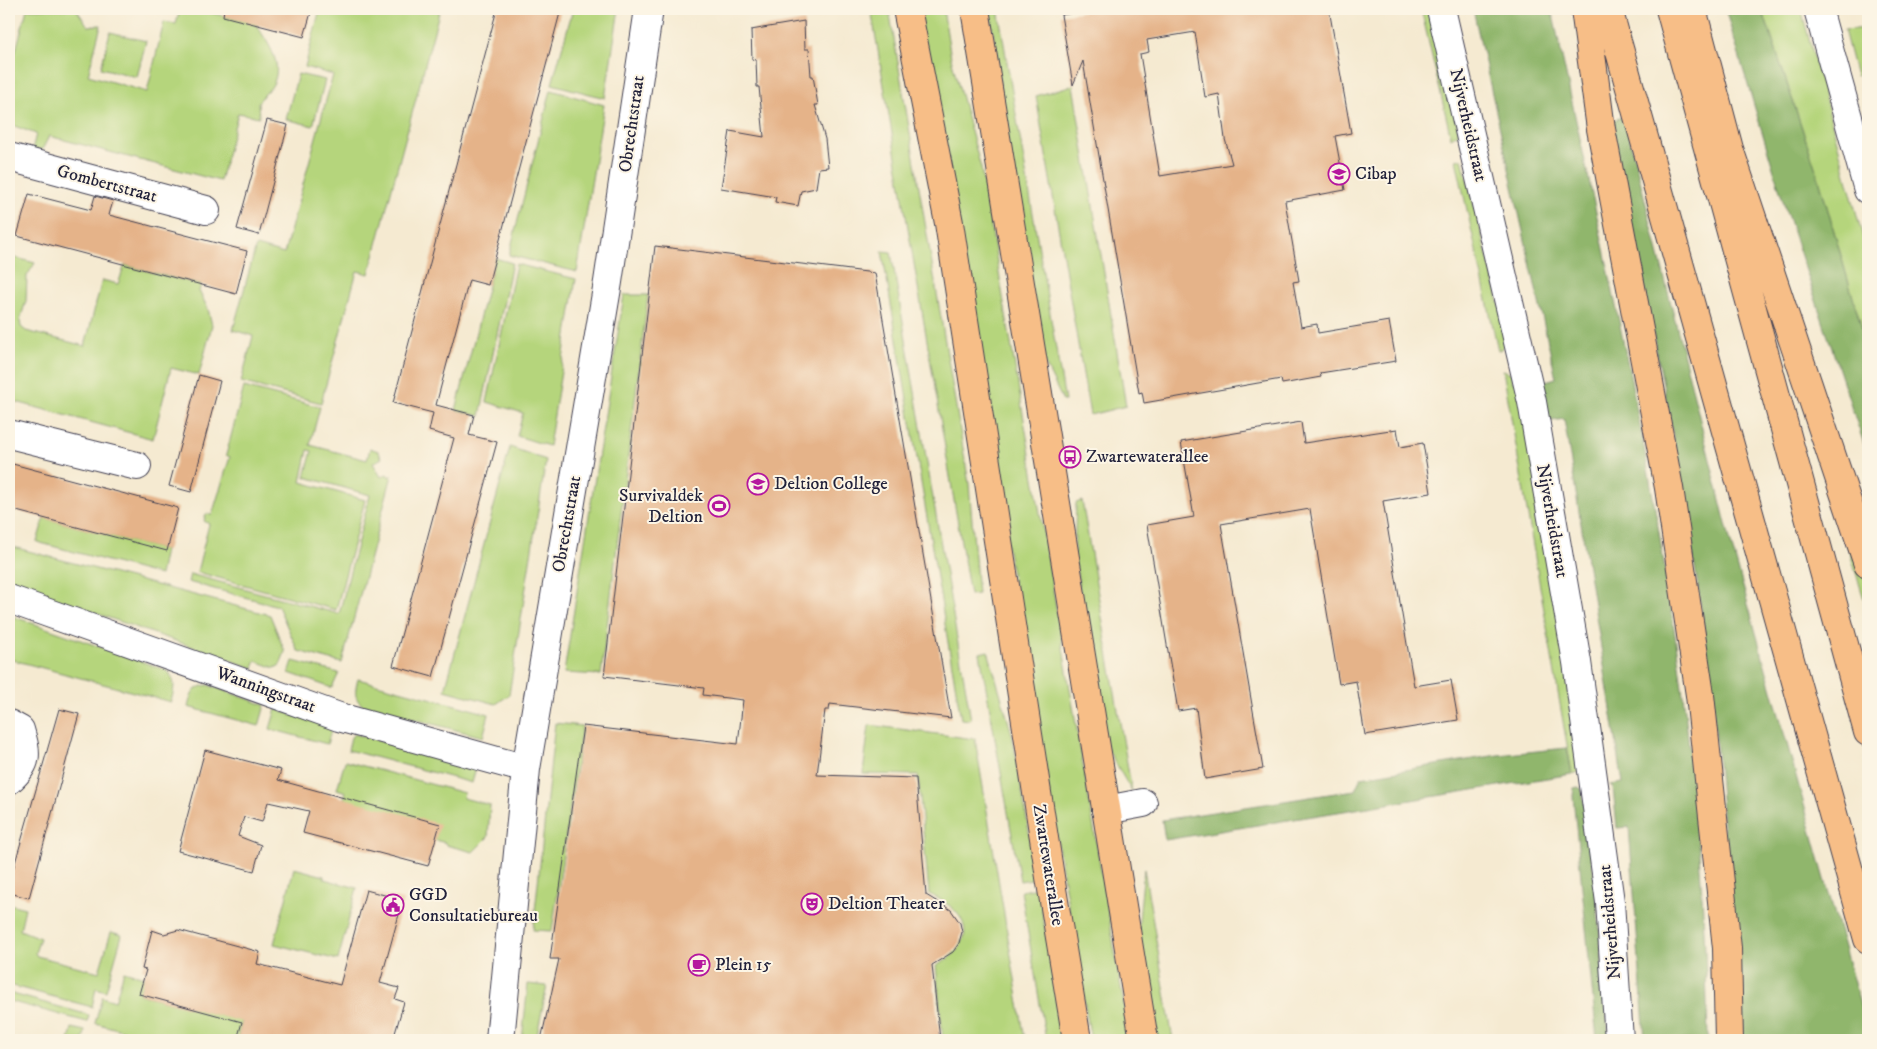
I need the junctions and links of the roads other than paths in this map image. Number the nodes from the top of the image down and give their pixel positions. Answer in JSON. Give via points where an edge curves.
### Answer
{"nodes":[{"id":1,"x":649,"y":9,"type":"edge"},
{"id":2,"x":907,"y":9,"type":"edge"},
{"id":3,"x":975,"y":9,"type":"edge"},
{"id":4,"x":1442,"y":9,"type":"edge"},
{"id":5,"x":1586,"y":9,"type":"edge"},
{"id":6,"x":1608,"y":9,"type":"edge"},
{"id":7,"x":1670,"y":9,"type":"edge"},
{"id":8,"x":1692,"y":9,"type":"edge"},
{"id":9,"x":1818,"y":9,"type":"edge"},
{"id":10,"x":9,"y":157,"type":"edge"},
{"id":11,"x":1868,"y":190,"type":"edge"},
{"id":12,"x":206,"y":210,"type":"dead end"},
{"id":13,"x":9,"y":434,"type":"edge"},
{"id":14,"x":138,"y":466,"type":"dead end"},
{"id":15,"x":1868,"y":564,"type":"edge"},
{"id":16,"x":9,"y":599,"type":"edge"},
{"id":17,"x":9,"y":724,"type":"edge"},
{"id":18,"x":1868,"y":732,"type":"edge"},
{"id":19,"x":526,"y":769,"type":"junction"},
{"id":20,"x":9,"y":780,"type":"edge"},
{"id":21,"x":1143,"y":803,"type":"dead end"},
{"id":22,"x":1106,"y":810,"type":"junction"},
{"id":23,"x":1868,"y":939,"type":"edge"},
{"id":24,"x":500,"y":1040,"type":"edge"},
{"id":25,"x":1077,"y":1040,"type":"edge"},
{"id":26,"x":1144,"y":1040,"type":"edge"},
{"id":27,"x":1619,"y":1040,"type":"edge"},
{"id":28,"x":1729,"y":1040,"type":"edge"}],
"edges":[{"from":1,"to":19,"type":"street","name":"Obrechtstraat","via":[[608,282]]},
{"from":2,"to":25,"type":"main road","name":"Zwartewaterallee","via":[[949,223]]},
{"from":3,"to":22,"type":"main road"},
{"from":4,"to":27,"type":"street","name":"Nijverheidstraat","via":[[1532,402],[1574,642],[1610,902]]},
{"from":5,"to":28,"type":"main road","via":[[1601,129],[1669,488],[1700,695],[1727,948]]},
{"from":6,"to":23,"type":"main road"},
{"from":7,"to":18,"type":"main road"},
{"from":8,"to":15,"type":"main road","via":[[1729,149]]},
{"from":9,"to":11,"type":"street"},
{"from":10,"to":12,"type":"street","name":"Gombertstraat"},
{"from":13,"to":14,"type":"street"},
{"from":16,"to":19,"type":"street","name":"Wanningstraat","via":[[338,717]]},
{"from":17,"to":20,"type":"street","via":[[20,730],[26,750],[22,769]]},
{"from":19,"to":24,"type":"street","name":"Obrechtstraat"},
{"from":21,"to":22,"type":"street"},
{"from":22,"to":26,"type":"main road"}]}
